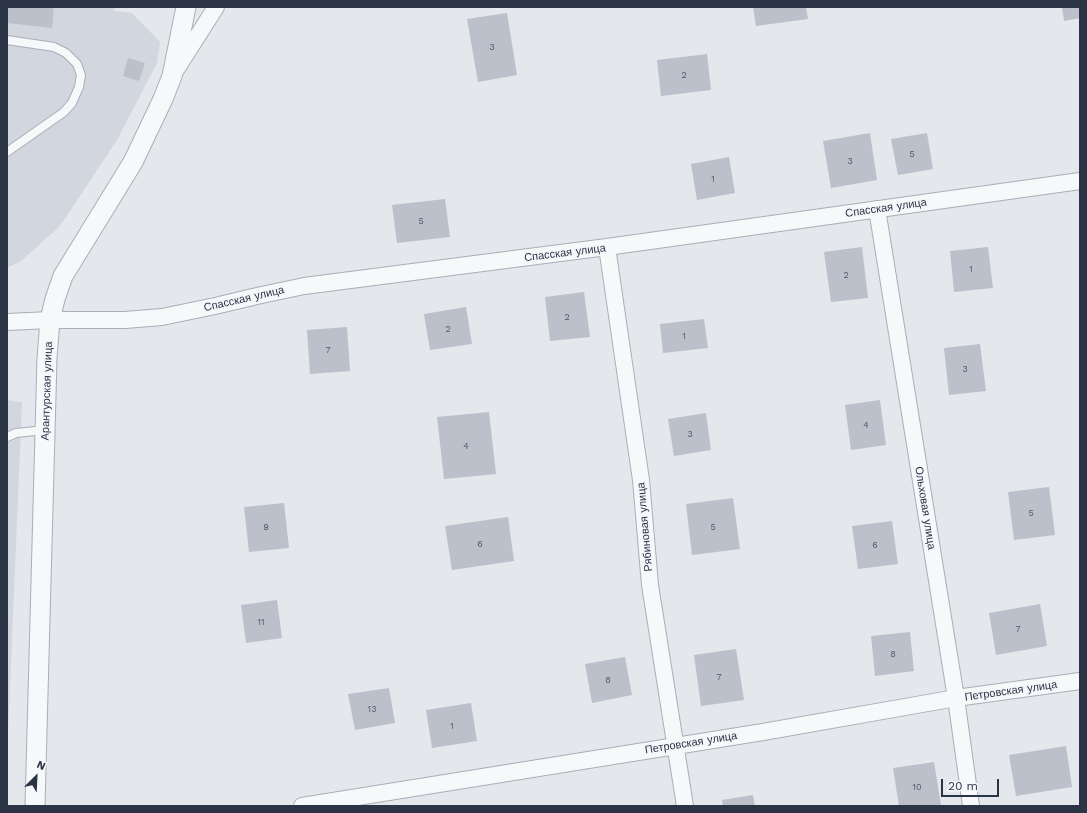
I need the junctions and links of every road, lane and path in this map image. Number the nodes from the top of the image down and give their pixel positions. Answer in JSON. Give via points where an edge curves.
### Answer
{"nodes":[{"id":1,"x":186,"y":7,"type":"edge"},
{"id":2,"x":216,"y":7,"type":"edge"},
{"id":3,"x":7,"y":40,"type":"edge"},
{"id":4,"x":172,"y":76,"type":"junction"},
{"id":5,"x":7,"y":152,"type":"edge"},
{"id":6,"x":1080,"y":180,"type":"edge"},
{"id":7,"x":877,"y":209,"type":"junction"},
{"id":8,"x":607,"y":247,"type":"junction"},
{"id":9,"x":50,"y":320,"type":"junction"},
{"id":10,"x":7,"y":322,"type":"edge"},
{"id":11,"x":45,"y":430,"type":"junction"},
{"id":12,"x":7,"y":437,"type":"edge"},
{"id":13,"x":1080,"y":681,"type":"edge"},
{"id":14,"x":956,"y":698,"type":"junction"},
{"id":15,"x":675,"y":746,"type":"junction"},
{"id":16,"x":35,"y":806,"type":"edge"},
{"id":17,"x":302,"y":806,"type":"edge"},
{"id":18,"x":685,"y":806,"type":"edge"},
{"id":19,"x":971,"y":806,"type":"edge"}],
"edges":[{"from":1,"to":4,"type":"street","name":"Арантурская улица"},
{"from":2,"to":4,"type":"street"},
{"from":3,"to":5,"type":"lane","via":[[54,47],[66,53],[77,64],[81,75],[79,87],[64,112]]},
{"from":4,"to":9,"type":"street","name":"Арантурская улица","via":[[164,99],[133,162],[63,276]]},
{"from":6,"to":7,"type":"street","name":"Спасская улица"},
{"from":7,"to":8,"type":"street","name":"Спасская улица"},
{"from":7,"to":14,"type":"street","name":"Ольховая улица"},
{"from":8,"to":9,"type":"street","name":"Спасская улица","via":[[304,286],[162,317],[125,320]]},
{"from":8,"to":15,"type":"street","name":"Рябиновая улица","via":[[641,480],[650,585]]},
{"from":9,"to":10,"type":"street","name":"Спасская улица"},
{"from":9,"to":11,"type":"street","name":"Арантурская улица"},
{"from":11,"to":12,"type":"lane","via":[[16,433]]},
{"from":11,"to":16,"type":"street","name":"Арантурская улица"},
{"from":13,"to":14,"type":"street","name":"Петровская улица"},
{"from":14,"to":15,"type":"street","name":"Петровская улица"},
{"from":14,"to":19,"type":"street","name":"Ольховая улица"},
{"from":15,"to":17,"type":"street","name":"Петровская улица"},
{"from":15,"to":18,"type":"street","name":"Рябиновая улица"}]}
